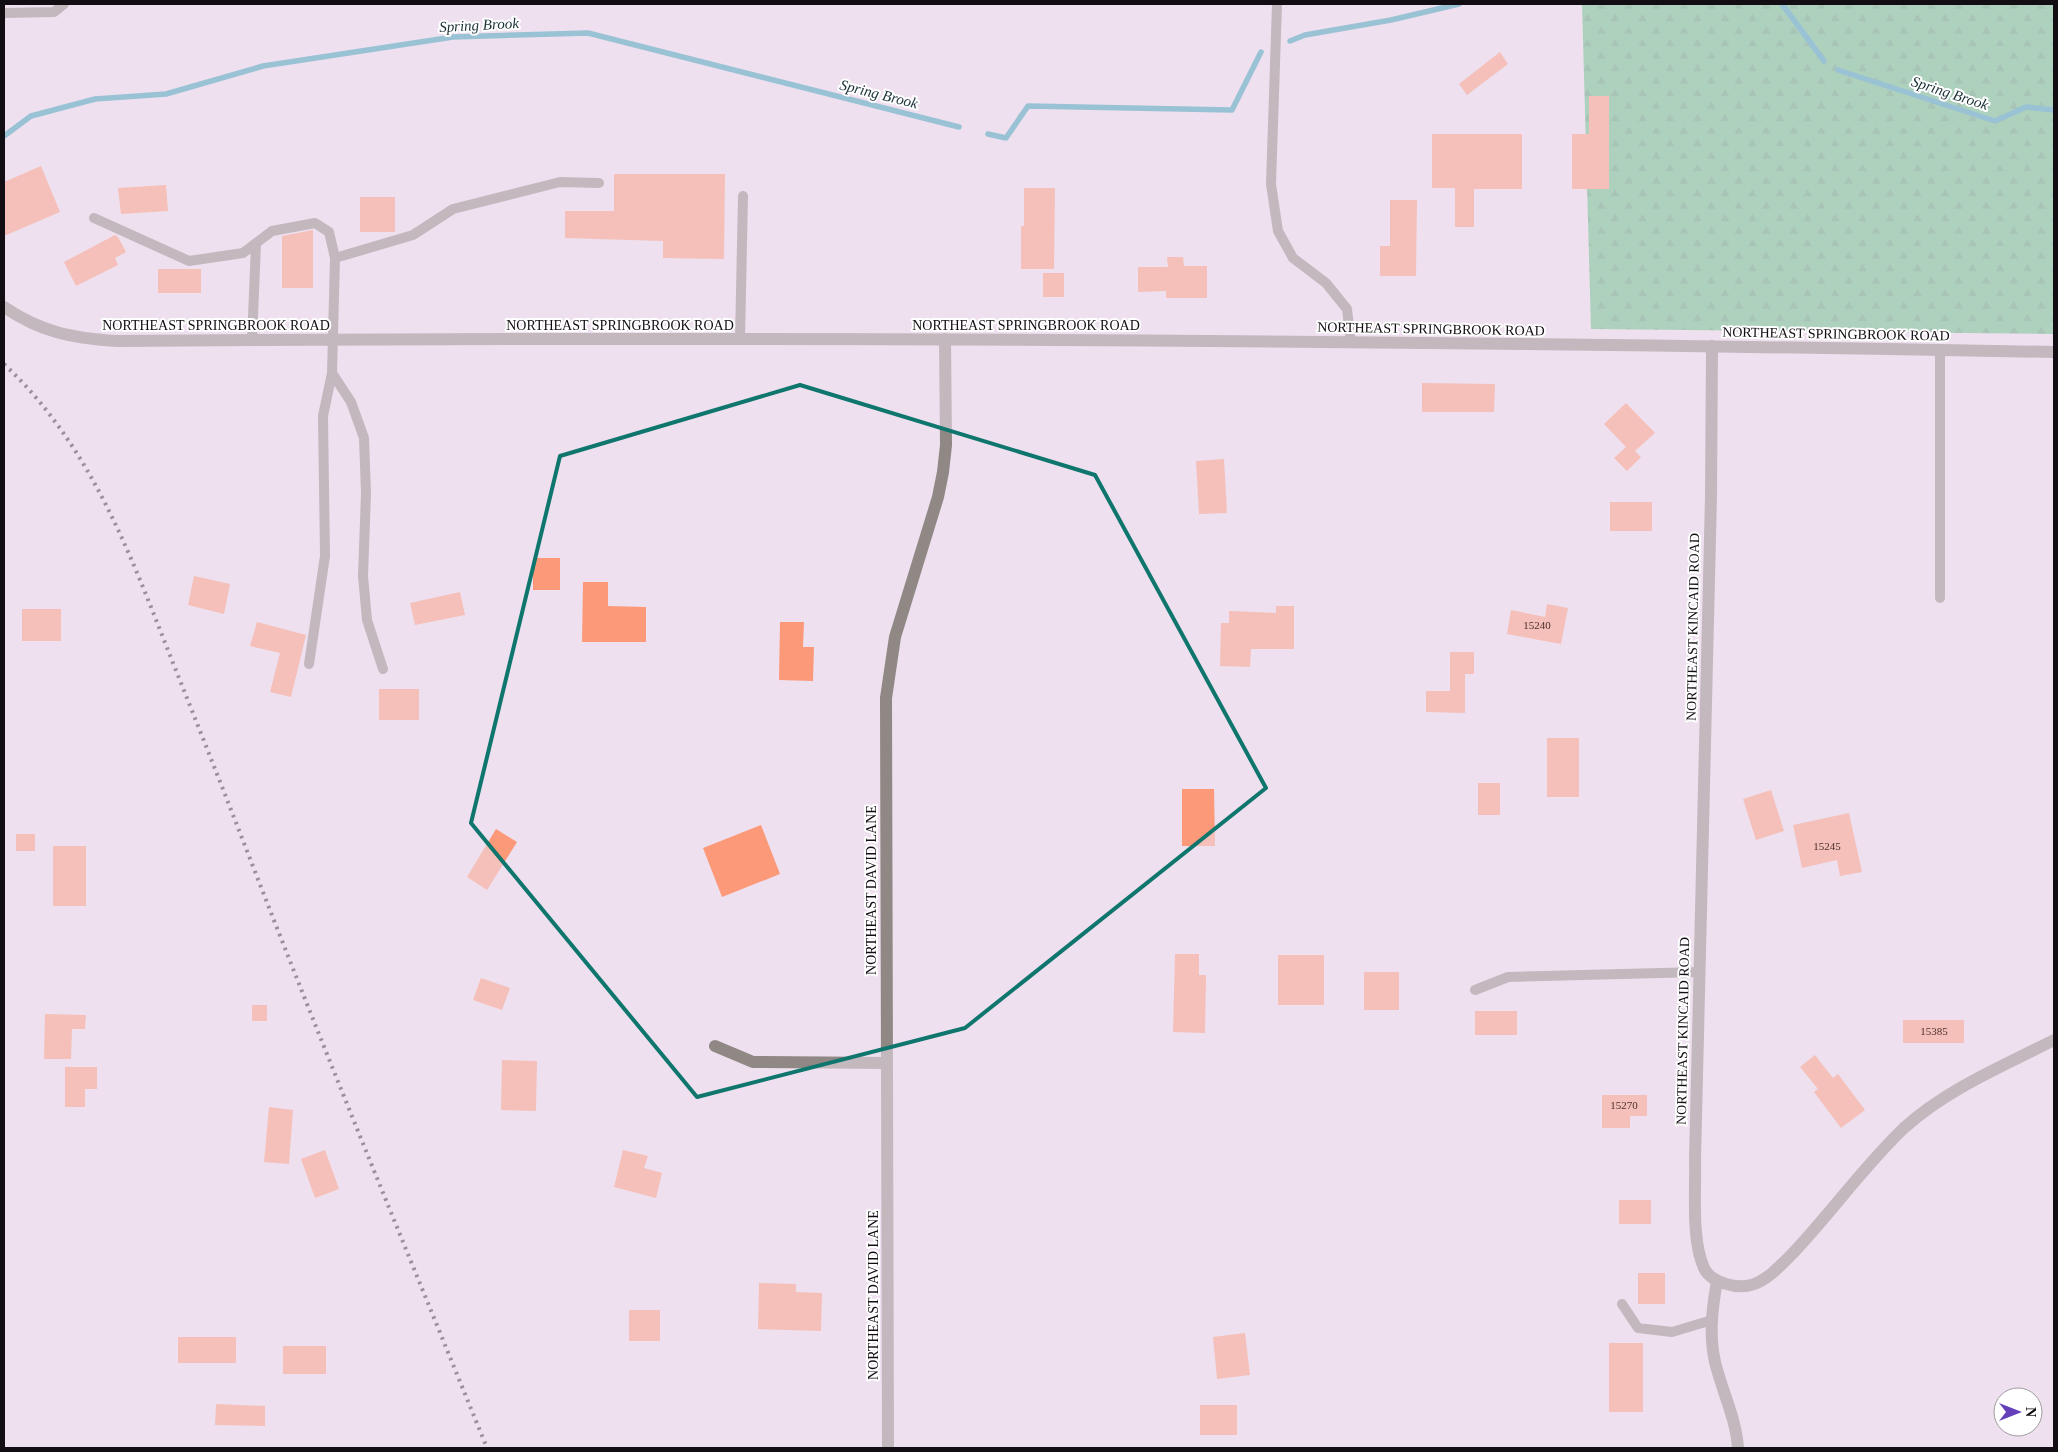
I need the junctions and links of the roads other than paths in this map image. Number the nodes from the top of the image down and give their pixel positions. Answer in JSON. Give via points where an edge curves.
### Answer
{"nodes":[{"id":1,"x":64,"y":4,"type":"edge"},
{"id":2,"x":1277,"y":4,"type":"edge"},
{"id":3,"x":4,"y":13,"type":"edge"},
{"id":4,"x":599,"y":183,"type":"dead end"},
{"id":5,"x":743,"y":196,"type":"dead end"},
{"id":6,"x":94,"y":218,"type":"dead end"},
{"id":7,"x":256,"y":244,"type":"junction"},
{"id":8,"x":335,"y":258,"type":"junction"},
{"id":9,"x":4,"y":307,"type":"edge"},
{"id":10,"x":740,"y":339,"type":"junction"},
{"id":11,"x":945,"y":339,"type":"junction"},
{"id":12,"x":334,"y":340,"type":"junction"},
{"id":13,"x":252,"y":341,"type":"junction"},
{"id":14,"x":1351,"y":343,"type":"junction"},
{"id":15,"x":1712,"y":346,"type":"junction"},
{"id":16,"x":1940,"y":350,"type":"junction"},
{"id":17,"x":2054,"y":352,"type":"edge"},
{"id":18,"x":332,"y":373,"type":"junction"},
{"id":19,"x":1940,"y":598,"type":"dead end"},
{"id":20,"x":309,"y":664,"type":"dead end"},
{"id":21,"x":383,"y":669,"type":"dead end"},
{"id":22,"x":1700,"y":972,"type":"junction"},
{"id":23,"x":1475,"y":990,"type":"dead end"},
{"id":24,"x":2054,"y":1040,"type":"edge"},
{"id":25,"x":715,"y":1046,"type":"dead end"},
{"id":26,"x":887,"y":1063,"type":"junction"},
{"id":27,"x":1717,"y":1281,"type":"junction"},
{"id":28,"x":1622,"y":1304,"type":"dead end"},
{"id":29,"x":1712,"y":1320,"type":"junction"},
{"id":30,"x":888,"y":1448,"type":"edge"},
{"id":31,"x":1738,"y":1448,"type":"edge"}],
"edges":[{"from":1,"to":3,"type":"lane","via":[[54,12]]},
{"from":2,"to":14,"type":"lane","via":[[1271,184],[1278,231],[1293,258],[1326,283],[1347,309]]},
{"from":4,"to":8,"type":"lane","via":[[560,182],[453,209],[413,235]]},
{"from":5,"to":10,"type":"lane"},
{"from":6,"to":7,"type":"lane","via":[[189,261],[243,253]]},
{"from":7,"to":8,"type":"lane","via":[[272,231],[315,222],[328,232]]},
{"from":7,"to":13,"type":"lane"},
{"from":8,"to":12,"type":"lane"},
{"from":9,"to":13,"type":"street","name":"NORTHEAST SPRINGBROOK ROAD","via":[[56,334],[80,338]]},
{"from":10,"to":11,"type":"street","name":"NORTHEAST SPRINGBROOK ROAD"},
{"from":10,"to":12,"type":"street","name":"NORTHEAST SPRINGBROOK ROAD"},
{"from":11,"to":14,"type":"street","name":"NORTHEAST SPRINGBROOK ROAD"},
{"from":11,"to":26,"type":"street","name":"NORTHEAST DAVID LANE","via":[[946,445],[943,472],[895,637],[886,698]]},
{"from":12,"to":13,"type":"street","name":"NORTHEAST SPRINGBROOK ROAD"},
{"from":12,"to":18,"type":"lane"},
{"from":14,"to":15,"type":"street","name":"NORTHEAST SPRINGBROOK ROAD"},
{"from":15,"to":16,"type":"street","name":"NORTHEAST SPRINGBROOK ROAD"},
{"from":15,"to":22,"type":"street","name":"NORTHEAST KINCAID ROAD"},
{"from":16,"to":17,"type":"street","name":"NORTHEAST SPRINGBROOK ROAD"},
{"from":16,"to":19,"type":"lane"},
{"from":18,"to":20,"type":"lane","via":[[323,416],[325,556]]},
{"from":18,"to":21,"type":"lane","via":[[351,402],[364,438],[366,493],[362,576],[367,620]]},
{"from":22,"to":23,"type":"lane","via":[[1508,977]]},
{"from":22,"to":27,"type":"street","name":"NORTHEAST KINCAID ROAD","via":[[1695,1159],[1697,1224],[1705,1270]]},
{"from":24,"to":27,"type":"street","via":[[1926,1109],[1878,1155],[1777,1269],[1752,1285],[1736,1286]]},
{"from":25,"to":26,"type":"street","via":[[753,1062]]},
{"from":26,"to":30,"type":"street","name":"NORTHEAST DAVID LANE"},
{"from":27,"to":29,"type":"street"},
{"from":28,"to":29,"type":"lane","via":[[1638,1328],[1672,1332]]},
{"from":29,"to":31,"type":"street","via":[[1715,1362],[1731,1411]]}]}
